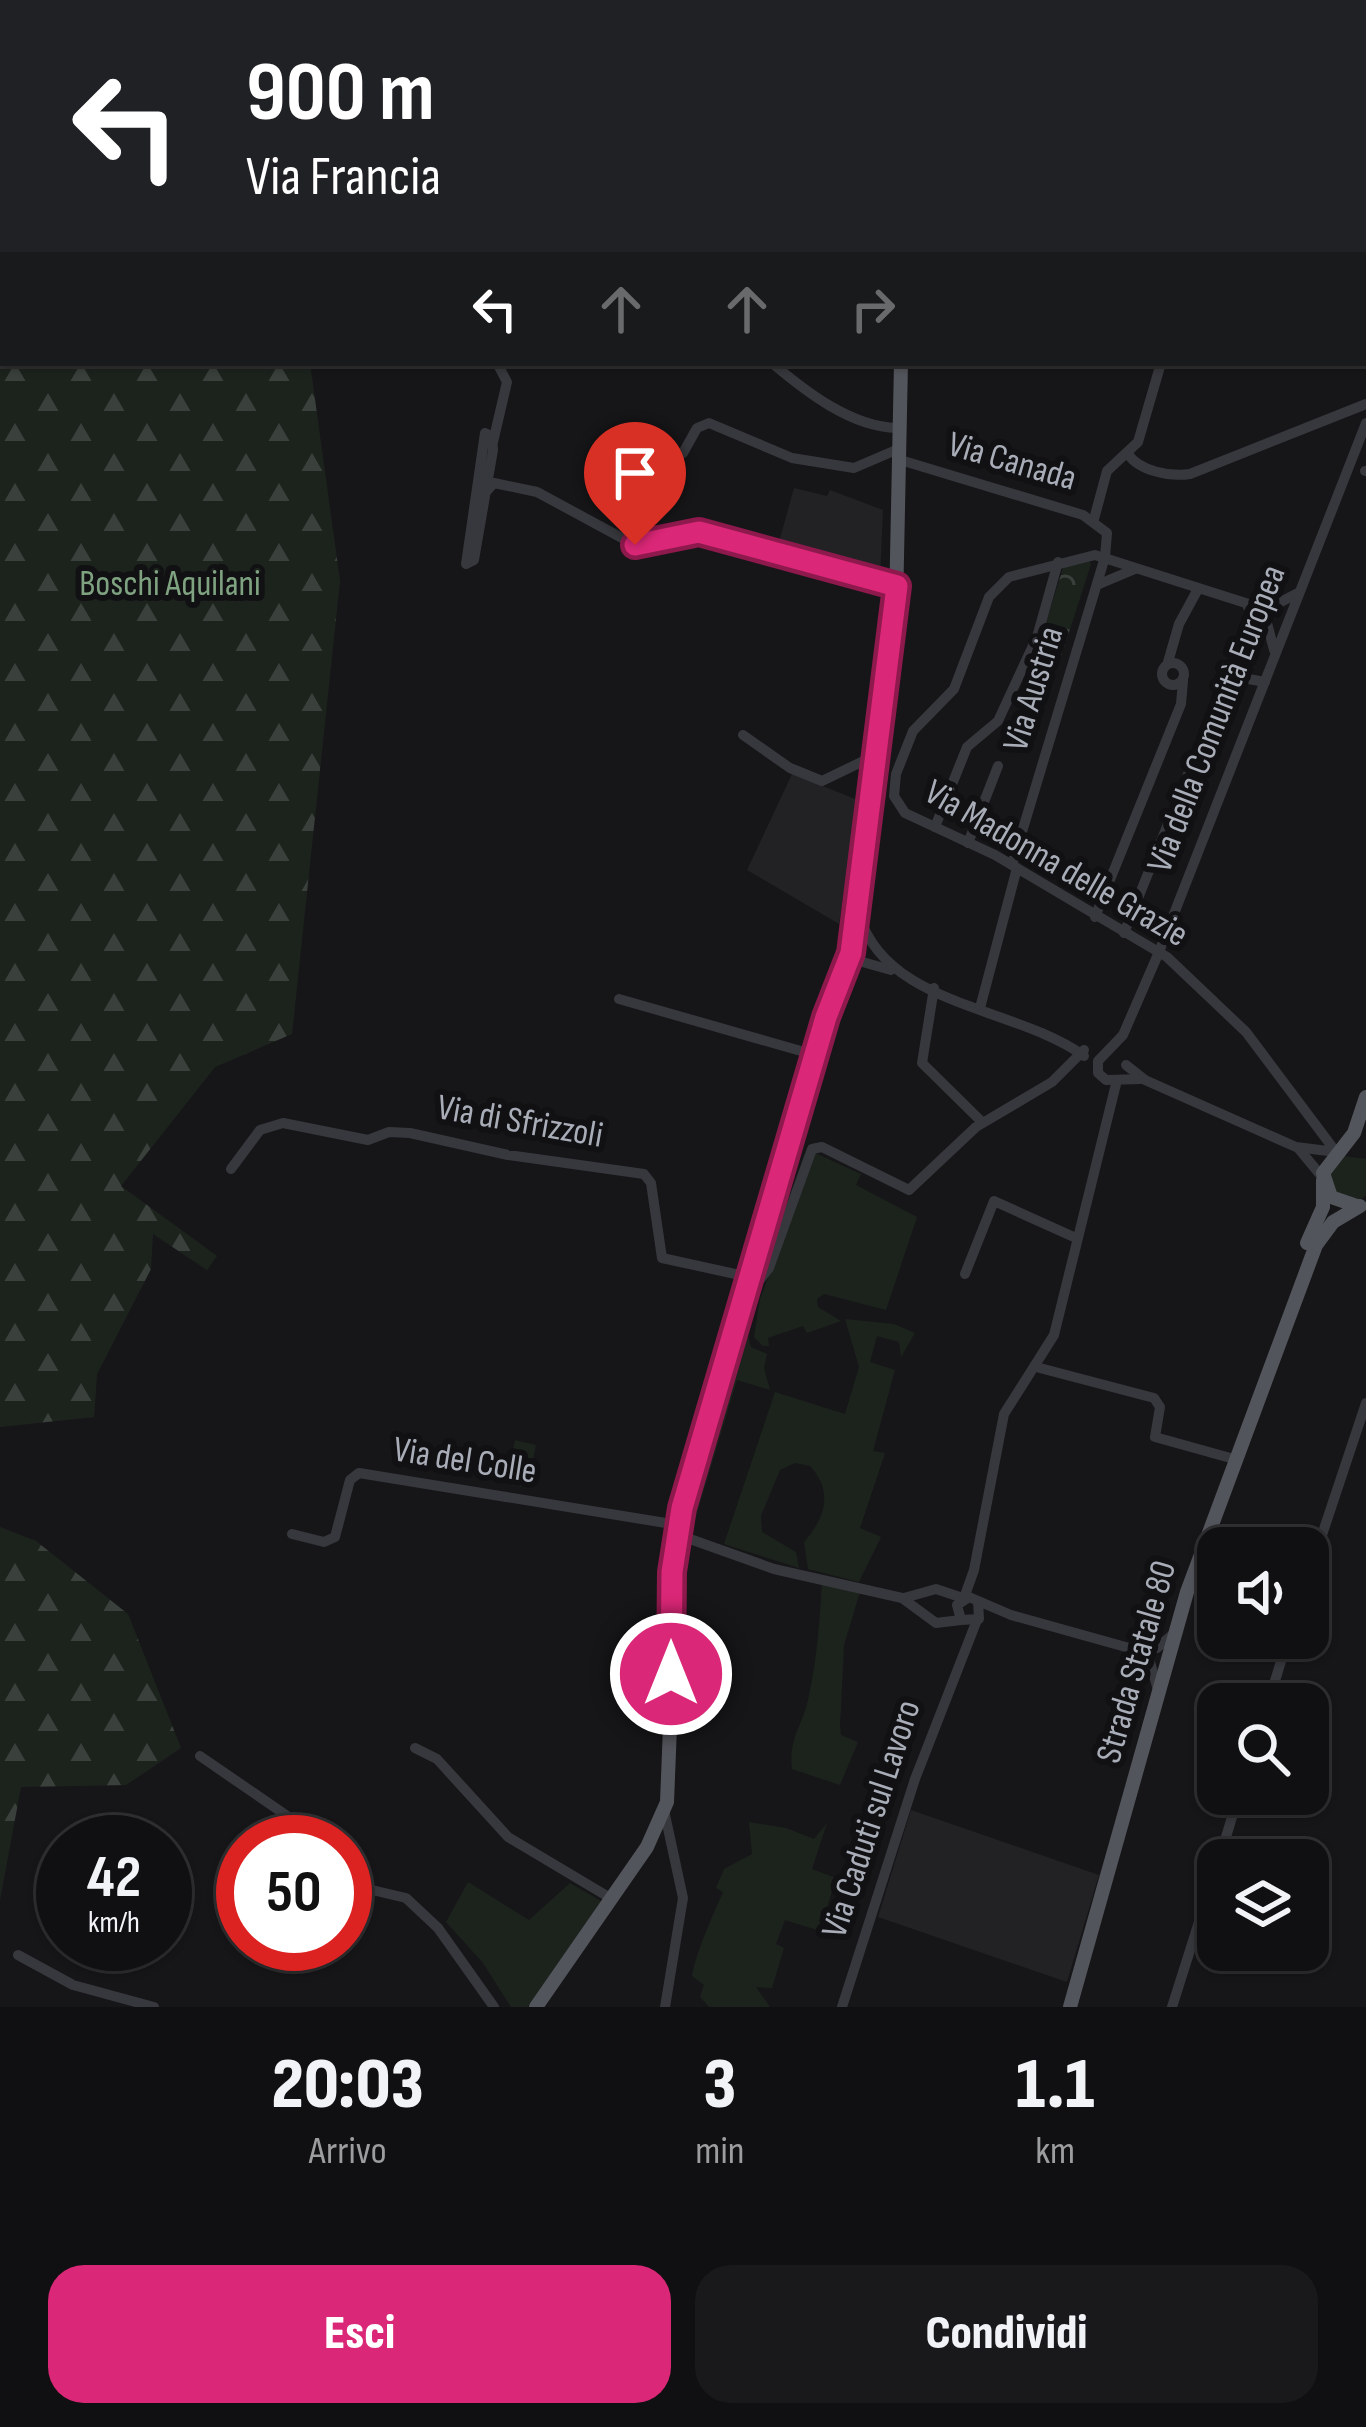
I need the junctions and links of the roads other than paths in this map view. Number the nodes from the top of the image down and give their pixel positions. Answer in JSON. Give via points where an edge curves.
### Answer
{"nodes":[{"id":1,"x":499,"y":366,"type":"edge"},
{"id":2,"x":776,"y":366,"type":"edge"},
{"id":3,"x":901,"y":366,"type":"edge"},
{"id":4,"x":1160,"y":366,"type":"edge"},
{"id":5,"x":1366,"y":404,"type":"edge"},
{"id":6,"x":1366,"y":423,"type":"edge"},
{"id":7,"x":897,"y":428,"type":"junction"},
{"id":8,"x":490,"y":437,"type":"junction"},
{"id":9,"x":683,"y":453,"type":"dead end"},
{"id":10,"x":897,"y":454,"type":"junction"},
{"id":11,"x":1128,"y":454,"type":"junction"},
{"id":12,"x":491,"y":460,"type":"junction"},
{"id":13,"x":510,"y":483,"type":"junction"},
{"id":14,"x":485,"y":493,"type":"junction"},
{"id":15,"x":1094,"y":519,"type":"junction"},
{"id":16,"x":1106,"y":530,"type":"joint"},
{"id":17,"x":1105,"y":557,"type":"junction"},
{"id":18,"x":1058,"y":562,"type":"junction"},
{"id":19,"x":1138,"y":568,"type":"junction"},
{"id":20,"x":1096,"y":585,"type":"junction"},
{"id":21,"x":897,"y":586,"type":"junction"},
{"id":22,"x":1198,"y":589,"type":"junction"},
{"id":23,"x":1298,"y":593,"type":"junction"},
{"id":24,"x":1262,"y":611,"type":"junction"},
{"id":25,"x":1289,"y":619,"type":"junction"},
{"id":26,"x":1173,"y":658,"type":"junction"},
{"id":27,"x":1274,"y":660,"type":"junction"},
{"id":28,"x":1183,"y":680,"type":"junction"},
{"id":29,"x":1265,"y":682,"type":"junction"},
{"id":30,"x":743,"y":735,"type":"dead end"},
{"id":31,"x":878,"y":754,"type":"junction"},
{"id":32,"x":998,"y":766,"type":"dead end"},
{"id":33,"x":875,"y":778,"type":"junction"},
{"id":34,"x":894,"y":781,"type":"junction"},
{"id":35,"x":935,"y":827,"type":"junction"},
{"id":36,"x":968,"y":843,"type":"junction"},
{"id":37,"x":1014,"y":867,"type":"junction"},
{"id":38,"x":858,"y":911,"type":"junction"},
{"id":39,"x":1095,"y":917,"type":"junction"},
{"id":40,"x":1124,"y":933,"type":"junction"},
{"id":41,"x":1159,"y":952,"type":"junction"},
{"id":42,"x":851,"y":953,"type":"junction"},
{"id":43,"x":878,"y":963,"type":"junction"},
{"id":44,"x":842,"y":980,"type":"junction"},
{"id":45,"x":934,"y":988,"type":"junction"},
{"id":46,"x":619,"y":999,"type":"dead end"},
{"id":47,"x":980,"y":1008,"type":"junction"},
{"id":48,"x":1123,"y":1035,"type":"junction"},
{"id":49,"x":1083,"y":1052,"type":"junction"},
{"id":50,"x":1107,"y":1053,"type":"junction"},
{"id":51,"x":815,"y":1055,"type":"junction"},
{"id":52,"x":1125,"y":1062,"type":"junction"},
{"id":53,"x":1099,"y":1074,"type":"junction"},
{"id":54,"x":1118,"y":1080,"type":"junction"},
{"id":55,"x":1145,"y":1080,"type":"junction"},
{"id":56,"x":1364,"y":1104,"type":"edge"},
{"id":57,"x":1106,"y":1106,"type":"junction"},
{"id":58,"x":982,"y":1123,"type":"junction"},
{"id":59,"x":1321,"y":1130,"type":"junction"},
{"id":60,"x":1365,"y":1145,"type":"edge"},
{"id":61,"x":1302,"y":1148,"type":"junction"},
{"id":62,"x":1336,"y":1152,"type":"junction"},
{"id":63,"x":231,"y":1169,"type":"dead end"},
{"id":64,"x":1323,"y":1179,"type":"junction"},
{"id":65,"x":1363,"y":1204,"type":"edge"},
{"id":66,"x":1076,"y":1238,"type":"junction"},
{"id":67,"x":964,"y":1274,"type":"dead end"},
{"id":68,"x":749,"y":1280,"type":"junction"},
{"id":69,"x":1279,"y":1339,"type":"junction"},
{"id":70,"x":1036,"y":1366,"type":"junction"},
{"id":71,"x":1366,"y":1403,"type":"edge"},
{"id":72,"x":1234,"y":1460,"type":"junction"},
{"id":73,"x":1325,"y":1527,"type":"edge"},
{"id":74,"x":677,"y":1529,"type":"junction"},
{"id":75,"x":292,"y":1534,"type":"dead end"},
{"id":76,"x":974,"y":1570,"type":"junction"},
{"id":77,"x":927,"y":1592,"type":"junction"},
{"id":78,"x":902,"y":1598,"type":"junction"},
{"id":79,"x":963,"y":1598,"type":"junction"},
{"id":80,"x":978,"y":1600,"type":"junction"},
{"id":81,"x":921,"y":1610,"type":"junction"},
{"id":82,"x":1011,"y":1615,"type":"junction"},
{"id":83,"x":978,"y":1620,"type":"junction"},
{"id":84,"x":962,"y":1621,"type":"junction"},
{"id":85,"x":1175,"y":1630,"type":"junction"},
{"id":86,"x":1135,"y":1649,"type":"junction"},
{"id":87,"x":961,"y":1651,"type":"junction"},
{"id":88,"x":1159,"y":1690,"type":"junction"},
{"id":89,"x":416,"y":1748,"type":"dead end"},
{"id":90,"x":200,"y":1756,"type":"dead end"},
{"id":91,"x":664,"y":1810,"type":"junction"},
{"id":92,"x":286,"y":1815,"type":"edge"},
{"id":93,"x":372,"y":1890,"type":"edge"},
{"id":94,"x":612,"y":1899,"type":"junction"},
{"id":95,"x":1197,"y":1928,"type":"edge"},
{"id":96,"x":18,"y":1955,"type":"dead end"},
{"id":97,"x":154,"y":2007,"type":"edge"},
{"id":98,"x":494,"y":2007,"type":"edge"},
{"id":99,"x":536,"y":2007,"type":"edge"},
{"id":100,"x":665,"y":2007,"type":"edge"},
{"id":101,"x":842,"y":2007,"type":"edge"},
{"id":102,"x":1070,"y":2007,"type":"edge"},
{"id":103,"x":1172,"y":2007,"type":"edge"}],
"edges":[{"from":1,"to":8,"type":"street","via":[[507,382]]},
{"from":2,"to":7,"type":"street","via":[[814,397]]},
{"from":3,"to":7,"type":"main road"},
{"from":4,"to":11,"type":"street"},
{"from":5,"to":11,"type":"street","via":[[1190,474],[1173,476]]},
{"from":6,"to":23,"type":"street","name":"Via della Comunità Europea"},
{"from":7,"to":10,"type":"main road"},
{"from":8,"to":12,"type":"street"},
{"from":8,"to":14,"type":"street","via":[[480,439],[466,564],[474,560]]},
{"from":9,"to":10,"type":"street","via":[[709,423],[792,458],[847,467]]},
{"from":10,"to":15,"type":"street","name":"Via Canada"},
{"from":10,"to":21,"type":"main road"},
{"from":11,"to":15,"type":"street","via":[[1107,471]]},
{"from":12,"to":13,"type":"street"},
{"from":12,"to":14,"type":"street"},
{"from":13,"to":14,"type":"street"},
{"from":13,"to":21,"type":"street","via":[[635,545],[699,532]]},
{"from":15,"to":16,"type":"street","name":"Via Canada"},
{"from":16,"to":17,"type":"street","name":"Via Austria"},
{"from":17,"to":18,"type":"street"},
{"from":17,"to":19,"type":"street"},
{"from":17,"to":20,"type":"street","name":"Via Austria"},
{"from":18,"to":34,"type":"street","via":[[993,591],[954,689],[916,726]]},
{"from":18,"to":35,"type":"street","via":[[1036,638],[998,721],[968,747]]},
{"from":19,"to":20,"type":"street"},
{"from":19,"to":22,"type":"street"},
{"from":20,"to":37,"type":"street","name":"Via Austria"},
{"from":21,"to":31,"type":"main road"},
{"from":22,"to":24,"type":"street"},
{"from":22,"to":26,"type":"street"},
{"from":23,"to":24,"type":"street"},
{"from":23,"to":25,"type":"street","name":"Via della Comunità Europea"},
{"from":24,"to":25,"type":"street"},
{"from":24,"to":27,"type":"street"},
{"from":25,"to":27,"type":"street","name":"Via della Comunità Europea"},
{"from":26,"to":28,"type":"street"},
{"from":26,"to":28,"type":"street","via":[[1163,681]]},
{"from":27,"to":29,"type":"street","name":"Via della Comunità Europea"},
{"from":28,"to":39,"type":"street","via":[[1181,704]]},
{"from":29,"to":40,"type":"street","via":[[1243,678],[1220,695]]},
{"from":29,"to":41,"type":"street","name":"Via della Comunità Europea"},
{"from":30,"to":31,"type":"street","via":[[822,781]]},
{"from":31,"to":33,"type":"main road"},
{"from":32,"to":36,"type":"street"},
{"from":33,"to":34,"type":"street"},
{"from":33,"to":38,"type":"main road"},
{"from":34,"to":35,"type":"street","name":"Via Madonna delle Grazie","via":[[900,808]]},
{"from":35,"to":36,"type":"street","name":"Via Madonna delle Grazie"},
{"from":36,"to":37,"type":"street","name":"Via Madonna delle Grazie"},
{"from":37,"to":39,"type":"street","name":"Via Madonna delle Grazie"},
{"from":37,"to":47,"type":"street","name":"Via Austria","via":[[1005,930]]},
{"from":38,"to":42,"type":"main road"},
{"from":38,"to":43,"type":"street"},
{"from":39,"to":40,"type":"street","name":"Via Madonna delle Grazie"},
{"from":40,"to":41,"type":"street","name":"Via Madonna delle Grazie"},
{"from":41,"to":48,"type":"street","name":"Via della Comunità Europea"},
{"from":41,"to":59,"type":"street","name":"Via Madonna delle Grazie","via":[[1246,1033]]},
{"from":42,"to":43,"type":"street"},
{"from":42,"to":44,"type":"main road"},
{"from":43,"to":44,"type":"street"},
{"from":43,"to":45,"type":"street"},
{"from":44,"to":51,"type":"main road"},
{"from":45,"to":47,"type":"street"},
{"from":45,"to":58,"type":"street","via":[[922,1063]]},
{"from":46,"to":51,"type":"street"},
{"from":47,"to":49,"type":"street"},
{"from":48,"to":50,"type":"street","name":"Via della Comunità Europea"},
{"from":48,"to":52,"type":"street","name":"Via della Comunità Europea"},
{"from":49,"to":50,"type":"street"},
{"from":49,"to":53,"type":"street"},
{"from":49,"to":58,"type":"street","via":[[1032,1096]]},
{"from":50,"to":52,"type":"street"},
{"from":50,"to":53,"type":"street"},
{"from":51,"to":68,"type":"main road"},
{"from":52,"to":54,"type":"street"},
{"from":52,"to":55,"type":"street"},
{"from":53,"to":54,"type":"street"},
{"from":53,"to":57,"type":"street"},
{"from":54,"to":55,"type":"street"},
{"from":54,"to":57,"type":"street"},
{"from":55,"to":61,"type":"street"},
{"from":56,"to":60,"type":"main road"},
{"from":56,"to":62,"type":"main road"},
{"from":57,"to":66,"type":"street"},
{"from":58,"to":68,"type":"street","via":[[906,1190],[812,1149],[769,1268],[759,1282]]},
{"from":59,"to":61,"type":"street","via":[[1318,1145]]},
{"from":59,"to":62,"type":"street","name":"Via Madonna delle Grazie"},
{"from":60,"to":62,"type":"main road"},
{"from":61,"to":62,"type":"street"},
{"from":61,"to":64,"type":"street"},
{"from":62,"to":64,"type":"main road","name":"Strada Statale 80"},
{"from":63,"to":68,"type":"street","name":"Via di Sfrizzoli","via":[[260,1130],[283,1123],[368,1140],[410,1133],[644,1174],[662,1258]]},
{"from":64,"to":65,"type":"main road","via":[[1336,1202]]},
{"from":64,"to":69,"type":"main road","name":"Strada Statale 80","via":[[1323,1208]]},
{"from":65,"to":69,"type":"main road","name":"Strada Statale 80","via":[[1321,1236]]},
{"from":66,"to":67,"type":"street","via":[[994,1201]]},
{"from":66,"to":70,"type":"street","via":[[1052,1340]]},
{"from":68,"to":74,"type":"main road"},
{"from":69,"to":72,"type":"main road","name":"Strada Statale 80"},
{"from":70,"to":72,"type":"street","via":[[1154,1399],[1155,1437]]},
{"from":70,"to":76,"type":"street","via":[[1013,1393],[1001,1425]]},
{"from":71,"to":73,"type":"street"},
{"from":72,"to":85,"type":"main road","name":"Strada Statale 80"},
{"from":74,"to":75,"type":"street","name":"Via del Colle","via":[[356,1473],[335,1538]]},
{"from":74,"to":78,"type":"street","via":[[766,1566]]},
{"from":74,"to":91,"type":"main road"},
{"from":76,"to":79,"type":"street","name":"Via Caduti sul Lavoro"},
{"from":76,"to":80,"type":"street"},
{"from":77,"to":78,"type":"street"},
{"from":77,"to":79,"type":"street"},
{"from":77,"to":81,"type":"street"},
{"from":78,"to":81,"type":"street"},
{"from":79,"to":80,"type":"street"},
{"from":79,"to":84,"type":"street","name":"Via Caduti sul Lavoro","via":[[956,1610]]},
{"from":80,"to":82,"type":"street"},
{"from":80,"to":83,"type":"street"},
{"from":81,"to":84,"type":"street","via":[[936,1623]]},
{"from":82,"to":83,"type":"street"},
{"from":82,"to":86,"type":"street"},
{"from":83,"to":84,"type":"street"},
{"from":83,"to":87,"type":"street","name":"Via Caduti sul Lavoro"},
{"from":84,"to":87,"type":"street","name":"Via Caduti sul Lavoro"},
{"from":85,"to":86,"type":"street","via":[[1157,1648]]},
{"from":85,"to":88,"type":"main road","name":"Strada Statale 80"},
{"from":86,"to":88,"type":"street","via":[[1148,1658]]},
{"from":87,"to":101,"type":"street","name":"Via Caduti sul Lavoro"},
{"from":88,"to":102,"type":"main road","name":"Strada Statale 80"},
{"from":89,"to":94,"type":"street","via":[[437,1759],[508,1837]]},
{"from":90,"to":92,"type":"street"},
{"from":91,"to":94,"type":"main road"},
{"from":91,"to":100,"type":"street","via":[[683,1898]]},
{"from":93,"to":98,"type":"street","via":[[406,1898],[438,1928]]},
{"from":94,"to":99,"type":"main road"},
{"from":95,"to":103,"type":"street"},
{"from":96,"to":97,"type":"street","via":[[73,1985]]}]}
